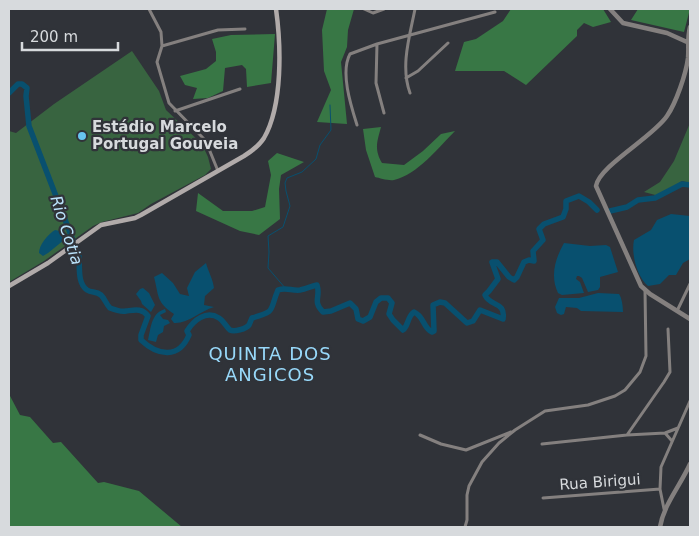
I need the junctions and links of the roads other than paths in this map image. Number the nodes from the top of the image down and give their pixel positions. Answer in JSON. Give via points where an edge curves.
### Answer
{"nodes":[{"id":1,"x":276,"y":9,"type":"edge"},
{"id":2,"x":364,"y":9,"type":"edge"},
{"id":3,"x":384,"y":9,"type":"edge"},
{"id":4,"x":416,"y":9,"type":"edge"},
{"id":5,"x":610,"y":9,"type":"edge"},
{"id":6,"x":151,"y":10,"type":"edge"},
{"id":7,"x":495,"y":12,"type":"dead end"},
{"id":8,"x":245,"y":29,"type":"dead end"},
{"id":9,"x":690,"y":30,"type":"edge"},
{"id":10,"x":410,"y":36,"type":"junction"},
{"id":11,"x":687,"y":42,"type":"junction"},
{"id":12,"x":448,"y":43,"type":"dead end"},
{"id":13,"x":377,"y":44,"type":"junction"},
{"id":14,"x":162,"y":46,"type":"junction"},
{"id":15,"x":406,"y":78,"type":"junction"},
{"id":16,"x":240,"y":89,"type":"dead end"},
{"id":17,"x":410,"y":93,"type":"dead end"},
{"id":18,"x":175,"y":111,"type":"junction"},
{"id":19,"x":384,"y":113,"type":"dead end"},
{"id":20,"x":357,"y":125,"type":"dead end"},
{"id":21,"x":218,"y":171,"type":"junction"},
{"id":22,"x":690,"y":284,"type":"edge"},
{"id":23,"x":9,"y":286,"type":"edge"},
{"id":24,"x":645,"y":290,"type":"junction"},
{"id":25,"x":678,"y":311,"type":"junction"},
{"id":26,"x":690,"y":319,"type":"edge"},
{"id":27,"x":668,"y":329,"type":"dead end"},
{"id":28,"x":690,"y":401,"type":"edge"},
{"id":29,"x":678,"y":428,"type":"junction"},
{"id":30,"x":516,"y":430,"type":"junction"},
{"id":31,"x":627,"y":434,"type":"junction"},
{"id":32,"x":665,"y":434,"type":"junction"},
{"id":33,"x":420,"y":435,"type":"dead end"},
{"id":34,"x":672,"y":441,"type":"junction"},
{"id":35,"x":542,"y":444,"type":"dead end"},
{"id":36,"x":690,"y":464,"type":"edge"},
{"id":37,"x":660,"y":489,"type":"junction"},
{"id":38,"x":543,"y":498,"type":"dead end"},
{"id":39,"x":664,"y":509,"type":"junction"},
{"id":40,"x":465,"y":527,"type":"edge"},
{"id":41,"x":660,"y":527,"type":"edge"}],
"edges":[{"from":1,"to":21,"type":"main road","via":[[279,63],[269,124],[263,139],[253,150]]},
{"from":2,"to":3,"type":"street","via":[[373,12]]},
{"from":4,"to":10,"type":"street"},
{"from":5,"to":11,"type":"street","via":[[623,23],[667,33]]},
{"from":6,"to":14,"type":"street","via":[[161,32]]},
{"from":7,"to":10,"type":"street"},
{"from":8,"to":14,"type":"street","via":[[218,30]]},
{"from":9,"to":11,"type":"street"},
{"from":10,"to":13,"type":"street"},
{"from":10,"to":15,"type":"street"},
{"from":11,"to":24,"type":"street","via":[[688,59],[667,116],[597,182],[598,192]]},
{"from":12,"to":15,"type":"street"},
{"from":13,"to":19,"type":"street","via":[[376,83]]},
{"from":13,"to":20,"type":"street","via":[[353,51],[347,60],[348,93]]},
{"from":14,"to":18,"type":"street","via":[[158,67],[168,103]]},
{"from":15,"to":17,"type":"street"},
{"from":16,"to":18,"type":"street"},
{"from":18,"to":21,"type":"street","via":[[204,139]]},
{"from":21,"to":23,"type":"main road","via":[[135,218],[101,225]]},
{"from":22,"to":25,"type":"street"},
{"from":24,"to":25,"type":"street"},
{"from":24,"to":30,"type":"street","via":[[645,361],[625,390],[607,400],[588,405],[545,411]]},
{"from":25,"to":26,"type":"street"},
{"from":27,"to":31,"type":"street","via":[[670,372]]},
{"from":28,"to":29,"type":"street"},
{"from":29,"to":32,"type":"street"},
{"from":29,"to":34,"type":"street"},
{"from":30,"to":33,"type":"street","via":[[466,450]]},
{"from":30,"to":40,"type":"street","via":[[489,453],[472,480],[467,495],[468,520]]},
{"from":31,"to":32,"type":"street"},
{"from":31,"to":35,"type":"street"},
{"from":32,"to":34,"type":"street"},
{"from":34,"to":37,"type":"street","via":[[660,467]]},
{"from":36,"to":39,"type":"street"},
{"from":37,"to":38,"type":"street","name":"Rua Birigui"},
{"from":37,"to":39,"type":"street"},
{"from":39,"to":41,"type":"street"}]}
